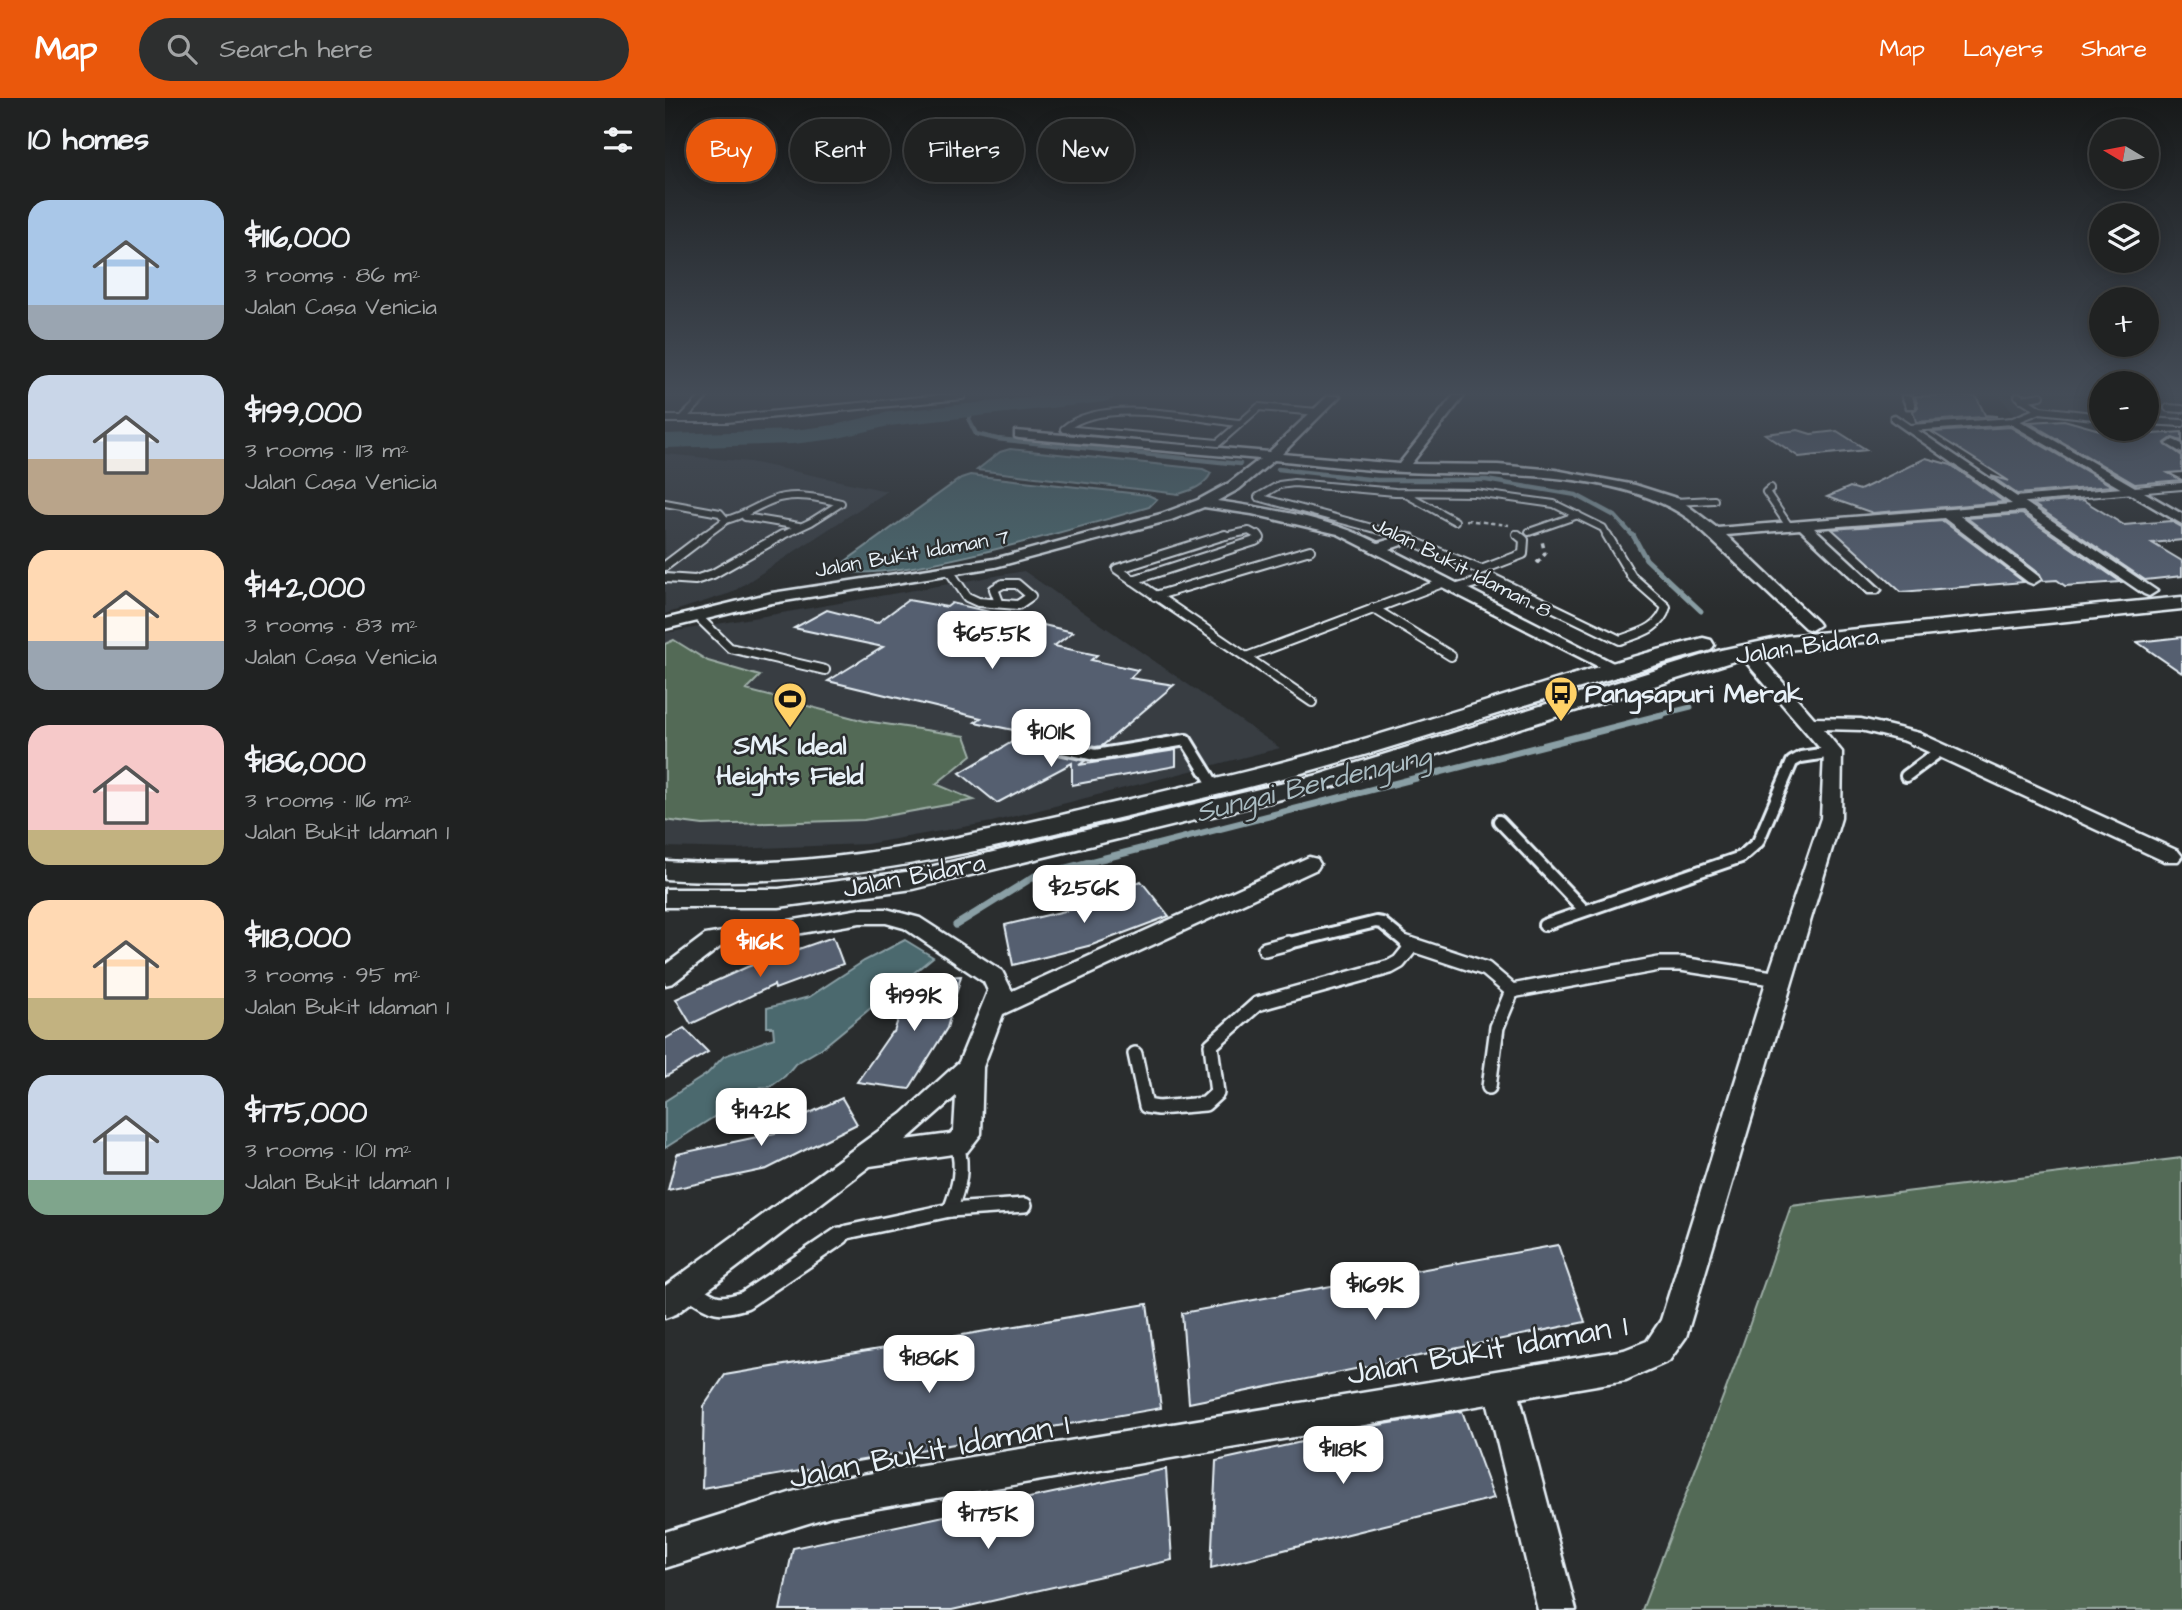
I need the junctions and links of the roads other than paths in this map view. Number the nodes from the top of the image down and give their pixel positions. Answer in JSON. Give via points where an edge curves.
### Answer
{"nodes":[{"id":1,"x":1259,"y":467,"type":"edge"},
{"id":2,"x":1385,"y":467,"type":"edge"},
{"id":3,"x":1967,"y":467,"type":"edge"},
{"id":4,"x":2091,"y":467,"type":"edge"},
{"id":5,"x":1402,"y":468,"type":"joint"},
{"id":6,"x":2182,"y":486,"type":"edge"},
{"id":7,"x":1771,"y":488,"type":"dead end"},
{"id":8,"x":2131,"y":490,"type":"junction"},
{"id":9,"x":1402,"y":491,"type":"junction"},
{"id":10,"x":1714,"y":500,"type":"dead end"},
{"id":11,"x":1674,"y":502,"type":"junction"},
{"id":12,"x":665,"y":503,"type":"edge"},
{"id":13,"x":1203,"y":503,"type":"junction"},
{"id":14,"x":2020,"y":503,"type":"junction"},
{"id":15,"x":1305,"y":509,"type":"junction"},
{"id":16,"x":1947,"y":513,"type":"junction"},
{"id":17,"x":1578,"y":515,"type":"junction"},
{"id":18,"x":745,"y":517,"type":"junction"},
{"id":19,"x":1289,"y":518,"type":"junction"},
{"id":20,"x":726,"y":520,"type":"junction"},
{"id":21,"x":2182,"y":520,"type":"edge"},
{"id":22,"x":1455,"y":521,"type":"dead end"},
{"id":23,"x":1796,"y":525,"type":"junction"},
{"id":24,"x":799,"y":526,"type":"junction"},
{"id":25,"x":1529,"y":532,"type":"dead end"},
{"id":26,"x":1714,"y":532,"type":"junction"},
{"id":27,"x":1516,"y":534,"type":"dead end"},
{"id":28,"x":1408,"y":538,"type":"junction"},
{"id":29,"x":1378,"y":548,"type":"junction"},
{"id":30,"x":1310,"y":550,"type":"dead end"},
{"id":31,"x":665,"y":566,"type":"edge"},
{"id":32,"x":950,"y":572,"type":"junction"},
{"id":33,"x":665,"y":578,"type":"edge"},
{"id":34,"x":2033,"y":579,"type":"dead end"},
{"id":35,"x":1133,"y":580,"type":"junction"},
{"id":36,"x":1451,"y":585,"type":"junction"},
{"id":37,"x":1874,"y":590,"type":"dead end"},
{"id":38,"x":2150,"y":591,"type":"junction"},
{"id":39,"x":1155,"y":596,"type":"junction"},
{"id":40,"x":999,"y":602,"type":"dead end"},
{"id":41,"x":2179,"y":602,"type":"edge"},
{"id":42,"x":1373,"y":608,"type":"junction"},
{"id":43,"x":698,"y":616,"type":"junction"},
{"id":44,"x":665,"y":624,"type":"edge"},
{"id":45,"x":1811,"y":625,"type":"junction"},
{"id":46,"x":1746,"y":651,"type":"junction"},
{"id":47,"x":1451,"y":656,"type":"dead end"},
{"id":48,"x":1246,"y":657,"type":"junction"},
{"id":49,"x":1615,"y":668,"type":"junction"},
{"id":50,"x":825,"y":670,"type":"dead end"},
{"id":51,"x":1312,"y":702,"type":"dead end"},
{"id":52,"x":1809,"y":724,"type":"junction"},
{"id":53,"x":1019,"y":738,"type":"dead end"},
{"id":54,"x":1941,"y":750,"type":"junction"},
{"id":55,"x":1833,"y":752,"type":"junction"},
{"id":56,"x":1906,"y":776,"type":"dead end"},
{"id":57,"x":1215,"y":786,"type":"junction"},
{"id":58,"x":1499,"y":821,"type":"dead end"},
{"id":59,"x":2171,"y":856,"type":"dead end"},
{"id":60,"x":1309,"y":864,"type":"dead end"},
{"id":61,"x":665,"y":870,"type":"edge"},
{"id":62,"x":667,"y":900,"type":"edge"},
{"id":63,"x":1584,"y":910,"type":"junction"},
{"id":64,"x":1544,"y":925,"type":"dead end"},
{"id":65,"x":1411,"y":947,"type":"junction"},
{"id":66,"x":1265,"y":949,"type":"dead end"},
{"id":67,"x":665,"y":977,"type":"edge"},
{"id":68,"x":1779,"y":979,"type":"junction"},
{"id":69,"x":1512,"y":990,"type":"junction"},
{"id":70,"x":994,"y":1008,"type":"junction"},
{"id":71,"x":1135,"y":1054,"type":"dead end"},
{"id":72,"x":970,"y":1067,"type":"junction"},
{"id":73,"x":1489,"y":1087,"type":"dead end"},
{"id":74,"x":957,"y":1144,"type":"junction"},
{"id":75,"x":865,"y":1156,"type":"junction"},
{"id":76,"x":1025,"y":1205,"type":"dead end"},
{"id":77,"x":950,"y":1210,"type":"junction"},
{"id":78,"x":688,"y":1288,"type":"junction"},
{"id":79,"x":665,"y":1304,"type":"edge"},
{"id":80,"x":1500,"y":1385,"type":"junction"},
{"id":81,"x":665,"y":1550,"type":"edge"},
{"id":82,"x":1557,"y":1610,"type":"edge"}],
"edges":[{"from":1,"to":13,"type":"street","name":"Jalan Bukit Idaman 7"},
{"from":2,"to":5,"type":"street"},
{"from":3,"to":14,"type":"street"},
{"from":4,"to":8,"type":"street"},
{"from":5,"to":11,"type":"street","via":[[1555,474],[1635,489]]},
{"from":6,"to":8,"type":"lane"},
{"from":7,"to":23,"type":"lane","via":[[1766,492]]},
{"from":8,"to":14,"type":"lane"},
{"from":8,"to":21,"type":"street"},
{"from":9,"to":15,"type":"lane","via":[[1285,483],[1258,497]]},
{"from":9,"to":17,"type":"lane","via":[[1538,500]]},
{"from":9,"to":22,"type":"lane"},
{"from":10,"to":11,"type":"lane"},
{"from":11,"to":26,"type":"street"},
{"from":12,"to":20,"type":"lane","via":[[720,513]]},
{"from":13,"to":19,"type":"street","name":"Jalan Bukit Idaman 8"},
{"from":13,"to":32,"type":"street","name":"Jalan Bukit Idaman 7","via":[[1120,531]]},
{"from":14,"to":16,"type":"street"},
{"from":14,"to":38,"type":"street"},
{"from":15,"to":19,"type":"lane"},
{"from":15,"to":28,"type":"lane"},
{"from":16,"to":23,"type":"street"},
{"from":16,"to":34,"type":"street"},
{"from":17,"to":25,"type":"lane"},
{"from":17,"to":36,"type":"lane","via":[[1603,528],[1632,577],[1666,607],[1660,623],[1620,640],[1492,578]]},
{"from":18,"to":20,"type":"lane"},
{"from":18,"to":24,"type":"lane"},
{"from":18,"to":24,"type":"lane","via":[[786,497],[841,503]]},
{"from":19,"to":29,"type":"street","name":"Jalan Bukit Idaman 8","via":[[1343,531]]},
{"from":20,"to":31,"type":"lane"},
{"from":23,"to":26,"type":"street"},
{"from":23,"to":37,"type":"street"},
{"from":24,"to":33,"type":"lane","via":[[713,575],[695,580]]},
{"from":26,"to":45,"type":"street"},
{"from":27,"to":28,"type":"lane","via":[[1524,540],[1523,554],[1481,570]]},
{"from":28,"to":29,"type":"street"},
{"from":29,"to":36,"type":"street","name":"Jalan Bukit Idaman 8"},
{"from":30,"to":39,"type":"lane"},
{"from":32,"to":40,"type":"lane","via":[[967,597]]},
{"from":32,"to":43,"type":"street","name":"Jalan Bukit Idaman 7","via":[[795,594]]},
{"from":35,"to":35,"type":"lane","via":[[1117,568],[1237,532],[1249,531],[1260,538]]},
{"from":35,"to":39,"type":"lane"},
{"from":36,"to":42,"type":"lane"},
{"from":36,"to":49,"type":"street","name":"Jalan Bukit Idaman 8"},
{"from":38,"to":41,"type":"main road","name":"Jalan Bidara"},
{"from":38,"to":45,"type":"main road","name":"Jalan Bidara"},
{"from":39,"to":48,"type":"lane"},
{"from":41,"to":46,"type":"main road","name":"Jalan Bidara","via":[[1824,638]]},
{"from":42,"to":47,"type":"lane"},
{"from":42,"to":48,"type":"lane"},
{"from":43,"to":44,"type":"street","name":"Jalan Bukit Idaman 7"},
{"from":43,"to":50,"type":"lane","via":[[730,648]]},
{"from":45,"to":49,"type":"main road","name":"Jalan Bidara","via":[[1731,638]]},
{"from":46,"to":52,"type":"street"},
{"from":46,"to":62,"type":"main road","name":"Jalan Bidara","via":[[1325,781],[913,880],[779,898]]},
{"from":48,"to":51,"type":"lane"},
{"from":49,"to":57,"type":"main road","name":"Jalan Bidara","via":[[1317,761]]},
{"from":52,"to":54,"type":"street","via":[[1850,721],[1879,726]]},
{"from":52,"to":55,"type":"street"},
{"from":53,"to":57,"type":"lane","via":[[1095,755],[1186,740]]},
{"from":54,"to":56,"type":"lane"},
{"from":54,"to":59,"type":"street"},
{"from":55,"to":63,"type":"lane","via":[[1792,762],[1758,842],[1741,857]]},
{"from":55,"to":68,"type":"street","name":"Jalan Bukit Idaman 1","via":[[1831,818]]},
{"from":57,"to":61,"type":"main road","name":"Jalan Bidara","via":[[881,862],[786,873]]},
{"from":58,"to":63,"type":"lane"},
{"from":60,"to":70,"type":"street"},
{"from":63,"to":64,"type":"lane"},
{"from":65,"to":66,"type":"lane","via":[[1376,922]]},
{"from":65,"to":69,"type":"lane","via":[[1486,969]]},
{"from":65,"to":71,"type":"lane","via":[[1390,967],[1257,1004],[1211,1045],[1217,1093],[1205,1104],[1146,1106]]},
{"from":67,"to":70,"type":"street","via":[[713,940],[860,916],[886,916],[912,923],[995,976],[1000,991]]},
{"from":68,"to":69,"type":"lane","via":[[1659,964]]},
{"from":68,"to":80,"type":"street","name":"Jalan Bukit Idaman 1","via":[[1675,1327],[1658,1351],[1626,1365]]},
{"from":69,"to":73,"type":"lane","via":[[1497,1027]]},
{"from":70,"to":72,"type":"street"},
{"from":72,"to":74,"type":"street","via":[[967,1134]]},
{"from":72,"to":75,"type":"street"},
{"from":74,"to":75,"type":"street"},
{"from":74,"to":77,"type":"lane","via":[[963,1175]]},
{"from":75,"to":78,"type":"street"},
{"from":76,"to":77,"type":"lane"},
{"from":77,"to":78,"type":"lane","via":[[832,1238],[755,1296],[730,1304],[712,1305]]},
{"from":78,"to":79,"type":"street"},
{"from":80,"to":81,"type":"street","name":"Jalan Bukit Idaman 1","via":[[831,1498]]},
{"from":80,"to":82,"type":"street"}]}
